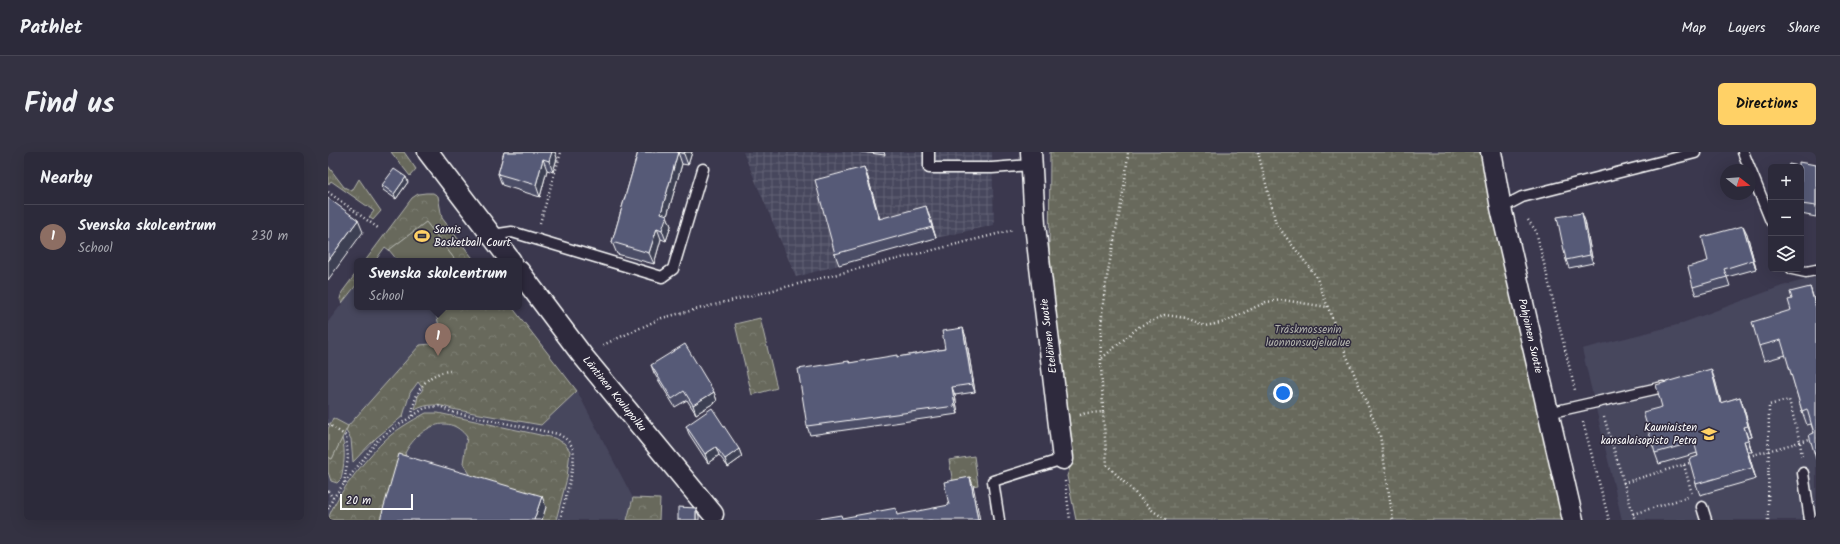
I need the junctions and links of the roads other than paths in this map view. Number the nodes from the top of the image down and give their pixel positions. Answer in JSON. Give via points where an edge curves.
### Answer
{"nodes":[{"id":1,"x":428,"y":152,"type":"edge"},
{"id":2,"x":929,"y":152,"type":"edge"},
{"id":3,"x":1491,"y":152,"type":"edge"},
{"id":4,"x":1743,"y":152,"type":"edge"},
{"id":5,"x":1695,"y":153,"type":"edge"},
{"id":6,"x":1031,"y":158,"type":"edge"},
{"id":7,"x":703,"y":169,"type":"dead end"},
{"id":8,"x":1501,"y":208,"type":"junction"},
{"id":9,"x":1768,"y":214,"type":"edge"},
{"id":10,"x":492,"y":235,"type":"junction"},
{"id":11,"x":509,"y":258,"type":"edge"},
{"id":12,"x":1816,"y":270,"type":"edge"},
{"id":13,"x":1804,"y":272,"type":"edge"},
{"id":14,"x":522,"y":275,"type":"edge"},
{"id":15,"x":1662,"y":387,"type":"edge"},
{"id":16,"x":1548,"y":413,"type":"junction"},
{"id":17,"x":1063,"y":459,"type":"joint"},
{"id":18,"x":1803,"y":474,"type":"dead end"},
{"id":19,"x":1702,"y":507,"type":"dead end"},
{"id":20,"x":713,"y":514,"type":"dead end"},
{"id":21,"x":999,"y":520,"type":"edge"},
{"id":22,"x":1573,"y":520,"type":"edge"},
{"id":23,"x":1706,"y":520,"type":"edge"},
{"id":24,"x":1810,"y":520,"type":"edge"}],
"edges":[{"from":1,"to":10,"type":"street"},
{"from":2,"to":6,"type":"lane","via":[[929,168],[992,168]]},
{"from":3,"to":8,"type":"street","name":"Pohjoinen Suotie"},
{"from":4,"to":9,"type":"lane"},
{"from":5,"to":8,"type":"lane","via":[[1522,197]]},
{"from":6,"to":17,"type":"street","name":"Eteläinen Suotie","via":[[1034,225]]},
{"from":7,"to":10,"type":"lane","via":[[673,269],[662,277],[512,232]]},
{"from":8,"to":16,"type":"street","name":"Pohjoinen Suotie"},
{"from":10,"to":11,"type":"street"},
{"from":12,"to":13,"type":"lane"},
{"from":14,"to":20,"type":"street","name":"Läntinen Koulupolku","via":[[606,385]]},
{"from":15,"to":16,"type":"lane","via":[[1580,408]]},
{"from":16,"to":22,"type":"street","name":"Pohjoinen Suotie"},
{"from":17,"to":21,"type":"lane","via":[[993,480]]},
{"from":18,"to":24,"type":"lane"},
{"from":19,"to":23,"type":"lane"}]}
